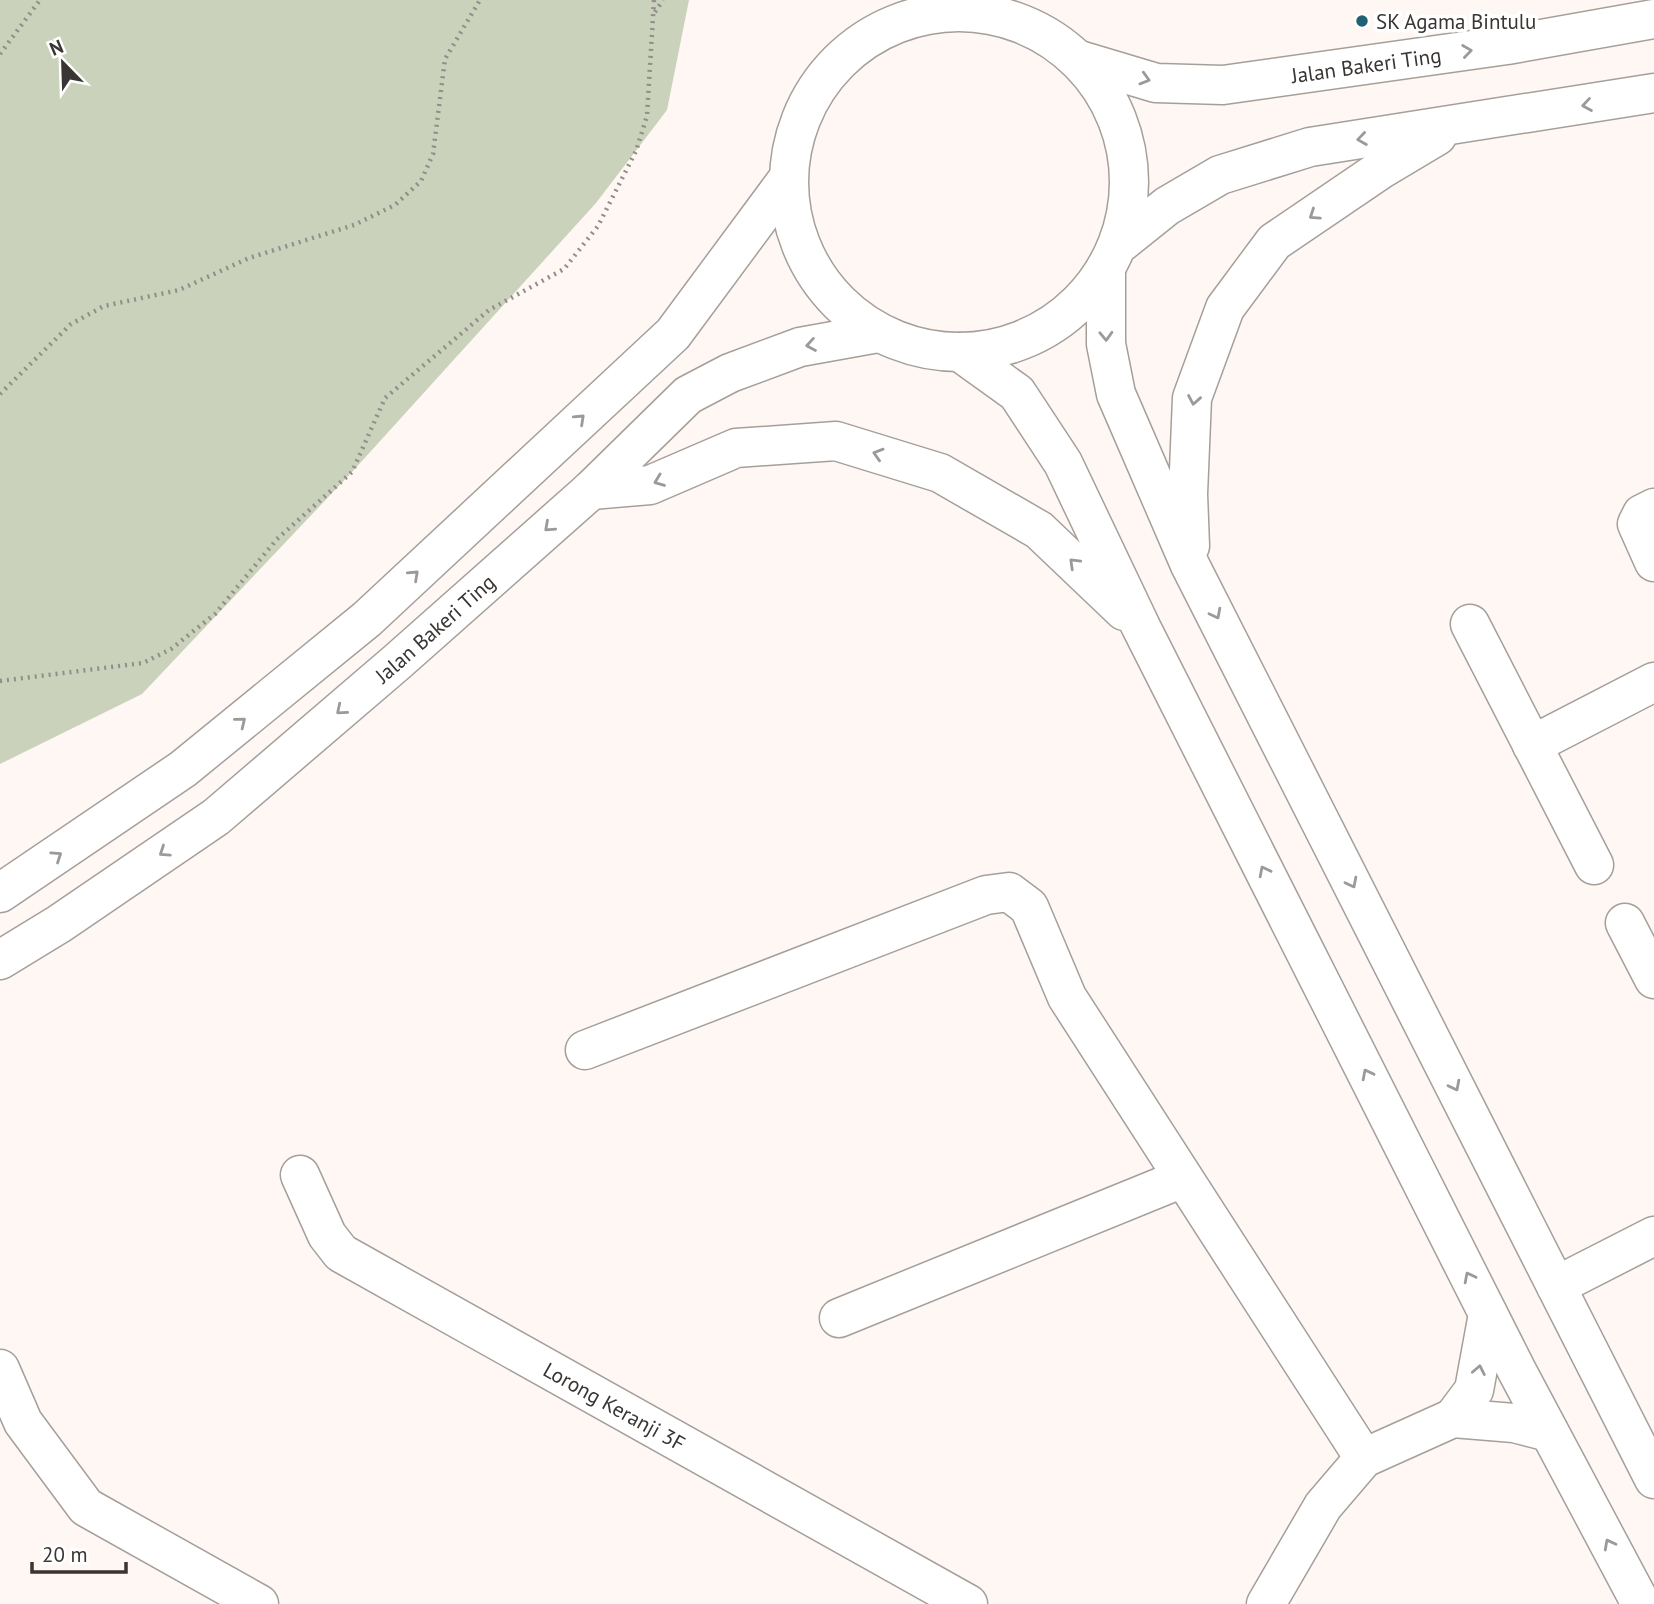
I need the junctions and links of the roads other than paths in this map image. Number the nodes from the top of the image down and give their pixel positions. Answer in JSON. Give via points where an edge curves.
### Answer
{"nodes":[{"id":1,"x":1654,"y":19,"type":"edge"},
{"id":2,"x":1079,"y":60,"type":"junction"},
{"id":3,"x":1654,"y":93,"type":"edge"},
{"id":4,"x":1454,"y":125,"type":"junction"},
{"id":5,"x":787,"y":180,"type":"junction"},
{"id":6,"x":1111,"y":257,"type":"junction"},
{"id":7,"x":878,"y":333,"type":"junction"},
{"id":8,"x":960,"y":352,"type":"junction"},
{"id":9,"x":591,"y":489,"type":"junction"},
{"id":10,"x":1654,"y":508,"type":"edge"},
{"id":11,"x":1654,"y":562,"type":"edge"},
{"id":12,"x":1191,"y":565,"type":"junction"},
{"id":13,"x":1470,"y":624,"type":"dead end"},
{"id":14,"x":1141,"y":627,"type":"junction"},
{"id":15,"x":1654,"y":681,"type":"edge"},
{"id":16,"x":1532,"y":745,"type":"junction"},
{"id":17,"x":1594,"y":865,"type":"dead end"},
{"id":18,"x":0,"y":893,"type":"edge"},
{"id":19,"x":1625,"y":923,"type":"dead end"},
{"id":20,"x":0,"y":960,"type":"edge"},
{"id":21,"x":1654,"y":979,"type":"edge"},
{"id":22,"x":585,"y":1050,"type":"dead end"},
{"id":23,"x":300,"y":1175,"type":"dead end"},
{"id":24,"x":1183,"y":1178,"type":"junction"},
{"id":25,"x":1654,"y":1236,"type":"edge"},
{"id":26,"x":1556,"y":1286,"type":"junction"},
{"id":27,"x":1488,"y":1314,"type":"junction"},
{"id":28,"x":839,"y":1318,"type":"dead end"},
{"id":29,"x":0,"y":1369,"type":"edge"},
{"id":30,"x":1453,"y":1418,"type":"junction"},
{"id":31,"x":1549,"y":1432,"type":"junction"},
{"id":32,"x":1364,"y":1458,"type":"junction"},
{"id":33,"x":1654,"y":1479,"type":"edge"},
{"id":34,"x":259,"y":1604,"type":"edge"},
{"id":35,"x":968,"y":1604,"type":"edge"},
{"id":36,"x":1266,"y":1604,"type":"edge"},
{"id":37,"x":1641,"y":1604,"type":"edge"}],
"edges":[{"from":2,"to":1,"type":"main road","name":"Jalan Bakeri Ting","one_way":true,"via":[[1156,83],[1223,85]]},
{"from":2,"to":5,"type":"main road","via":[[1032,27],[978,12],[921,15],[868,37],[825,74],[797,124]]},
{"from":2,"to":6,"type":"main road","via":[[1109,100],[1127,147],[1129,197]]},
{"from":3,"to":4,"type":"main road","one_way":true},
{"from":4,"to":6,"type":"main road","one_way":true,"via":[[1310,147],[1220,175],[1167,206]]},
{"from":4,"to":12,"type":"main road","one_way":true,"via":[[1274,242],[1226,308],[1192,398]]},
{"from":5,"to":7,"type":"main road","via":[[793,226],[811,269],[840,305]]},
{"from":18,"to":5,"type":"main road","one_way":true,"via":[[183,769],[367,619],[673,334]]},
{"from":6,"to":8,"type":"main road","via":[[1079,302],[1044,329],[1003,346]]},
{"from":6,"to":12,"type":"main road","one_way":true,"via":[[1106,344],[1116,394]]},
{"from":7,"to":8,"type":"main road","via":[[918,348]]},
{"from":7,"to":9,"type":"main road","name":"Jalan Bakeri Ting","one_way":true,"via":[[800,347],[730,373],[688,395]]},
{"from":8,"to":14,"type":"main road","via":[[1017,393],[1063,463]]},
{"from":14,"to":9,"type":"main road","one_way":true,"via":[[1039,530],[940,473],[836,441],[736,448],[650,485]]},
{"from":9,"to":20,"type":"main road","name":"Jalan Bakeri Ting","one_way":true,"via":[[216,817]]},
{"from":10,"to":11,"type":"main road","via":[[1642,514],[1637,524]]},
{"from":12,"to":26,"type":"main road","one_way":true},
{"from":13,"to":16,"type":"main road"},
{"from":27,"to":14,"type":"main road","one_way":true},
{"from":15,"to":16,"type":"main road"},
{"from":16,"to":17,"type":"main road"},
{"from":19,"to":21,"type":"main road"},
{"from":22,"to":24,"type":"main road","via":[[986,895],[1009,891],[1028,907],[1067,997]]},
{"from":23,"to":35,"type":"main road","name":"Lorong Keranji 3F","via":[[327,1235],[341,1253]]},
{"from":24,"to":28,"type":"main road"},
{"from":24,"to":32,"type":"main road"},
{"from":25,"to":26,"type":"main road"},
{"from":26,"to":33,"type":"main road"},
{"from":30,"to":27,"type":"main road","one_way":true,"via":[[1474,1390]]},
{"from":27,"to":31,"type":"main road"},
{"from":29,"to":34,"type":"main road","via":[[23,1422],[86,1507]]},
{"from":30,"to":31,"type":"main road","via":[[1514,1423]]},
{"from":30,"to":32,"type":"main road"},
{"from":37,"to":31,"type":"main road","one_way":true},
{"from":32,"to":36,"type":"main road","via":[[1323,1506]]}]}
